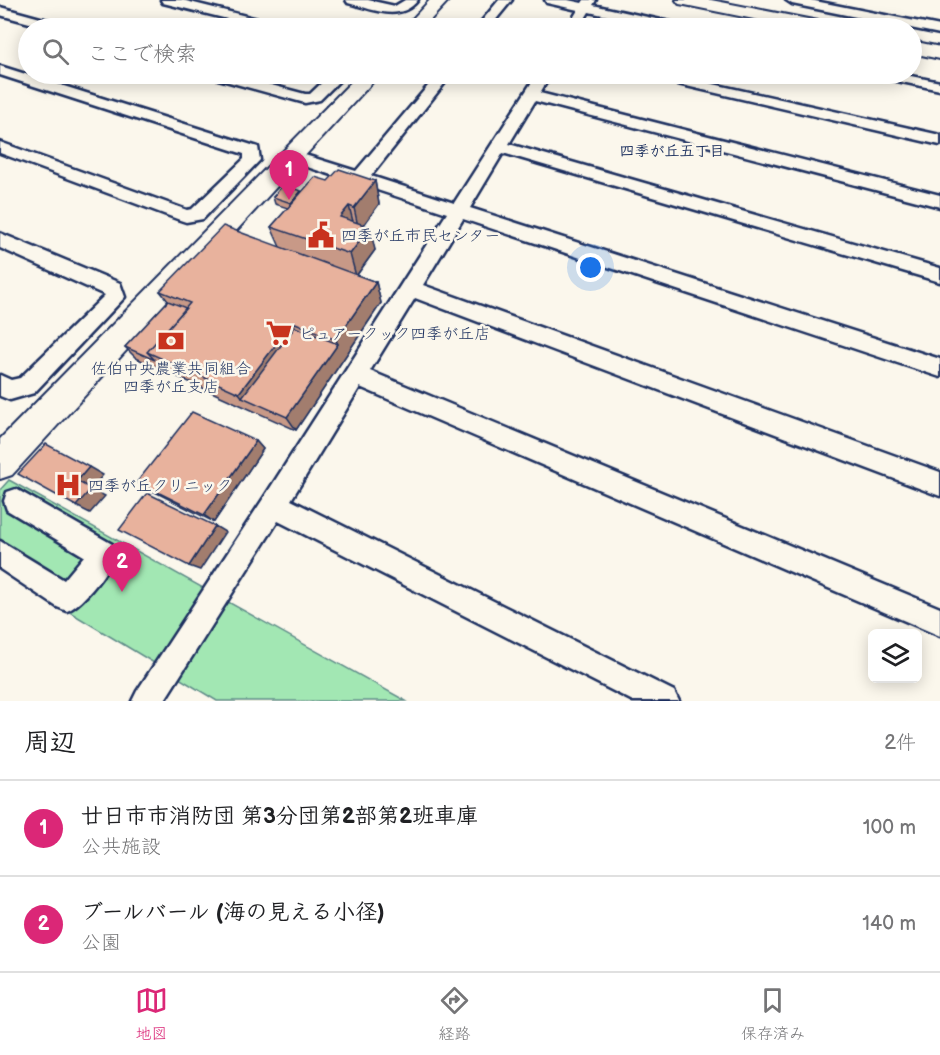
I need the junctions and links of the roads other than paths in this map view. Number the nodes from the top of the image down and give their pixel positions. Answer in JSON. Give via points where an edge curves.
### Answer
{"nodes":[{"id":1,"x":167,"y":0,"type":"edge"},
{"id":2,"x":352,"y":0,"type":"edge"},
{"id":3,"x":412,"y":0,"type":"edge"},
{"id":4,"x":440,"y":0,"type":"edge"},
{"id":5,"x":506,"y":0,"type":"edge"},
{"id":6,"x":551,"y":0,"type":"edge"},
{"id":7,"x":685,"y":0,"type":"edge"},
{"id":8,"x":792,"y":0,"type":"edge"},
{"id":9,"x":817,"y":2,"type":"edge"},
{"id":10,"x":588,"y":4,"type":"edge"},
{"id":11,"x":0,"y":11,"type":"edge"},
{"id":12,"x":25,"y":18,"type":"edge"},
{"id":13,"x":238,"y":18,"type":"edge"},
{"id":14,"x":423,"y":18,"type":"edge"},
{"id":15,"x":491,"y":18,"type":"edge"},
{"id":16,"x":579,"y":18,"type":"edge"},
{"id":17,"x":642,"y":18,"type":"edge"},
{"id":18,"x":770,"y":18,"type":"edge"},
{"id":19,"x":818,"y":18,"type":"edge"},
{"id":20,"x":887,"y":18,"type":"edge"},
{"id":21,"x":922,"y":26,"type":"edge"},
{"id":22,"x":940,"y":30,"type":"edge"},
{"id":23,"x":922,"y":49,"type":"edge"},
{"id":24,"x":940,"y":53,"type":"edge"},
{"id":25,"x":0,"y":70,"type":"edge"},
{"id":26,"x":18,"y":76,"type":"edge"},
{"id":27,"x":922,"y":82,"type":"edge"},
{"id":28,"x":44,"y":84,"type":"edge"},
{"id":29,"x":252,"y":84,"type":"edge"},
{"id":30,"x":329,"y":84,"type":"edge"},
{"id":31,"x":360,"y":84,"type":"edge"},
{"id":32,"x":437,"y":84,"type":"edge"},
{"id":33,"x":538,"y":84,"type":"edge"},
{"id":34,"x":696,"y":84,"type":"edge"},
{"id":35,"x":940,"y":86,"type":"edge"},
{"id":36,"x":531,"y":95,"type":"junction"},
{"id":37,"x":940,"y":140,"type":"edge"},
{"id":38,"x":499,"y":146,"type":"junction"},
{"id":39,"x":0,"y":147,"type":"edge"},
{"id":40,"x":292,"y":156,"type":"junction"},
{"id":41,"x":360,"y":178,"type":"junction"},
{"id":42,"x":940,"y":201,"type":"edge"},
{"id":43,"x":459,"y":210,"type":"junction"},
{"id":44,"x":0,"y":240,"type":"edge"},
{"id":45,"x":940,"y":275,"type":"edge"},
{"id":46,"x":410,"y":288,"type":"junction"},
{"id":47,"x":940,"y":368,"type":"edge"},
{"id":48,"x":356,"y":375,"type":"junction"},
{"id":49,"x":0,"y":385,"type":"edge"},
{"id":50,"x":0,"y":463,"type":"edge"},
{"id":51,"x":940,"y":484,"type":"edge"},
{"id":52,"x":16,"y":501,"type":"dead end"},
{"id":53,"x":274,"y":505,"type":"junction"},
{"id":54,"x":0,"y":554,"type":"edge"},
{"id":55,"x":940,"y":622,"type":"edge"},
{"id":56,"x":147,"y":701,"type":"edge"},
{"id":57,"x":664,"y":701,"type":"edge"}],
"edges":[{"from":1,"to":13,"type":"street"},
{"from":2,"to":3,"type":"street","via":[[395,10],[403,9]]},
{"from":4,"to":14,"type":"street"},
{"from":5,"to":15,"type":"street"},
{"from":6,"to":10,"type":"street"},
{"from":7,"to":18,"type":"street"},
{"from":8,"to":9,"type":"street"},
{"from":9,"to":19,"type":"street"},
{"from":9,"to":20,"type":"street"},
{"from":10,"to":16,"type":"street"},
{"from":10,"to":17,"type":"street"},
{"from":11,"to":12,"type":"street"},
{"from":21,"to":22,"type":"street"},
{"from":23,"to":24,"type":"street"},
{"from":25,"to":26,"type":"street"},
{"from":27,"to":35,"type":"street"},
{"from":28,"to":39,"type":"street","via":[[252,151],[252,160],[197,215],[186,216]]},
{"from":29,"to":30,"type":"street","via":[[305,99],[315,97]]},
{"from":31,"to":40,"type":"street"},
{"from":32,"to":41,"type":"street"},
{"from":33,"to":36,"type":"street"},
{"from":34,"to":37,"type":"street"},
{"from":36,"to":38,"type":"street"},
{"from":36,"to":42,"type":"street"},
{"from":38,"to":43,"type":"street"},
{"from":38,"to":45,"type":"street"},
{"from":40,"to":41,"type":"street"},
{"from":40,"to":50,"type":"street"},
{"from":41,"to":43,"type":"street"},
{"from":43,"to":46,"type":"street"},
{"from":43,"to":47,"type":"street"},
{"from":44,"to":49,"type":"street","via":[[113,288],[115,297],[26,386],[10,390]]},
{"from":46,"to":48,"type":"street"},
{"from":46,"to":51,"type":"street"},
{"from":48,"to":53,"type":"street"},
{"from":48,"to":55,"type":"street"},
{"from":52,"to":54,"type":"street","via":[[102,553],[67,597]]},
{"from":53,"to":56,"type":"street"},
{"from":53,"to":57,"type":"street"}]}
